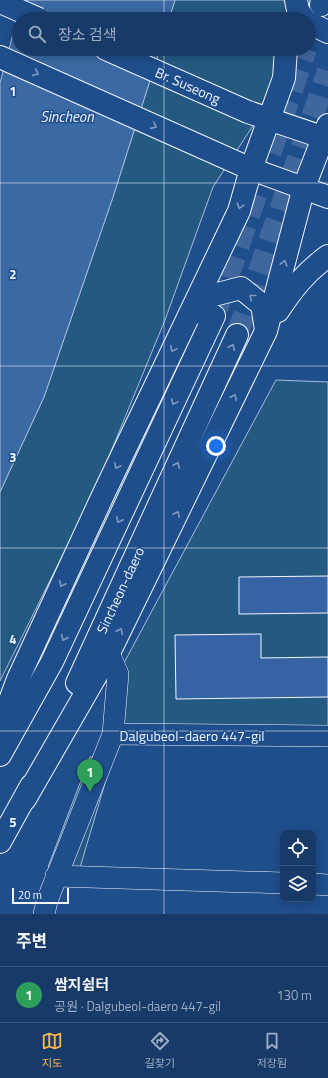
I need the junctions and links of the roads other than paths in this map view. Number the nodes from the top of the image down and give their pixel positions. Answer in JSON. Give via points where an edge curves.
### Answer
{"nodes":[{"id":1,"x":296,"y":0,"type":"edge"},
{"id":2,"x":0,"y":2,"type":"edge"},
{"id":3,"x":22,"y":12,"type":"edge"},
{"id":4,"x":292,"y":12,"type":"edge"},
{"id":5,"x":299,"y":12,"type":"edge"},
{"id":6,"x":316,"y":26,"type":"edge"},
{"id":7,"x":328,"y":32,"type":"edge"},
{"id":8,"x":122,"y":56,"type":"edge"},
{"id":9,"x":286,"y":56,"type":"edge"},
{"id":10,"x":0,"y":57,"type":"edge"},
{"id":11,"x":258,"y":115,"type":"junction"},
{"id":12,"x":326,"y":134,"type":"edge"},
{"id":13,"x":251,"y":169,"type":"junction"},
{"id":14,"x":304,"y":187,"type":"junction"},
{"id":15,"x":328,"y":197,"type":"edge"},
{"id":16,"x":328,"y":256,"type":"edge"},
{"id":17,"x":214,"y":316,"type":"tunnel mouth"},
{"id":18,"x":184,"y":326,"type":"junction"},
{"id":19,"x":266,"y":331,"type":"junction"},
{"id":20,"x":237,"y":335,"type":"tunnel mouth"},
{"id":21,"x":110,"y":653,"type":"junction"},
{"id":22,"x":0,"y":727,"type":"edge"},
{"id":23,"x":113,"y":734,"type":"junction"},
{"id":24,"x":328,"y":736,"type":"edge"},
{"id":25,"x":0,"y":755,"type":"edge"},
{"id":26,"x":25,"y":799,"type":"junction"},
{"id":27,"x":0,"y":842,"type":"edge"},
{"id":28,"x":56,"y":876,"type":"junction"},
{"id":29,"x":280,"y":883,"type":"edge"},
{"id":30,"x":316,"y":884,"type":"edge"},
{"id":31,"x":328,"y":885,"type":"edge"},
{"id":32,"x":42,"y":910,"type":"edge"}],
"edges":[{"from":1,"to":4,"type":"main road"},
{"from":1,"to":5,"type":"main road"},
{"from":2,"to":3,"type":"main road","bridge":true},
{"from":6,"to":7,"type":"main road"},
{"from":8,"to":11,"type":"main road","name":"Br. Suseong"},
{"from":9,"to":11,"type":"main road","via":[[284,78]]},
{"from":10,"to":13,"type":"main road","one_way":true},
{"from":11,"to":12,"type":"main road","name":"Br. Suseong"},
{"from":11,"to":13,"type":"main road"},
{"from":12,"to":14,"type":"main road"},
{"from":13,"to":14,"type":"main road"},
{"from":13,"to":18,"type":"main road","one_way":true,"via":[[239,211]]},
{"from":14,"to":15,"type":"main road"},
{"from":19,"to":14,"type":"main road","one_way":true},
{"from":16,"to":19,"type":"main road","via":[[311,268],[293,288]]},
{"from":17,"to":25,"type":"main road","one_way":true,"via":[[52,662]]},
{"from":19,"to":18,"type":"main road","one_way":true,"via":[[262,305],[241,288],[210,296]]},
{"from":18,"to":22,"type":"main road","one_way":true,"via":[[100,500],[18,679]]},
{"from":21,"to":19,"type":"main road","one_way":true},
{"from":26,"to":20,"type":"main road","name":"Sincheon-daero","one_way":true},
{"from":21,"to":23,"type":"street","via":[[118,674]]},
{"from":21,"to":26,"type":"main road"},
{"from":23,"to":24,"type":"street","name":"Dalgubeol-daero 447-gil"},
{"from":23,"to":28,"type":"street","name":"Dalgubeol-daero 447-gil"},
{"from":26,"to":27,"type":"main road","name":"Sincheon-daero"},
{"from":28,"to":29,"type":"street"},
{"from":28,"to":32,"type":"street","name":"Dalgubeol-daero 447-gil"},
{"from":30,"to":31,"type":"street"}]}
